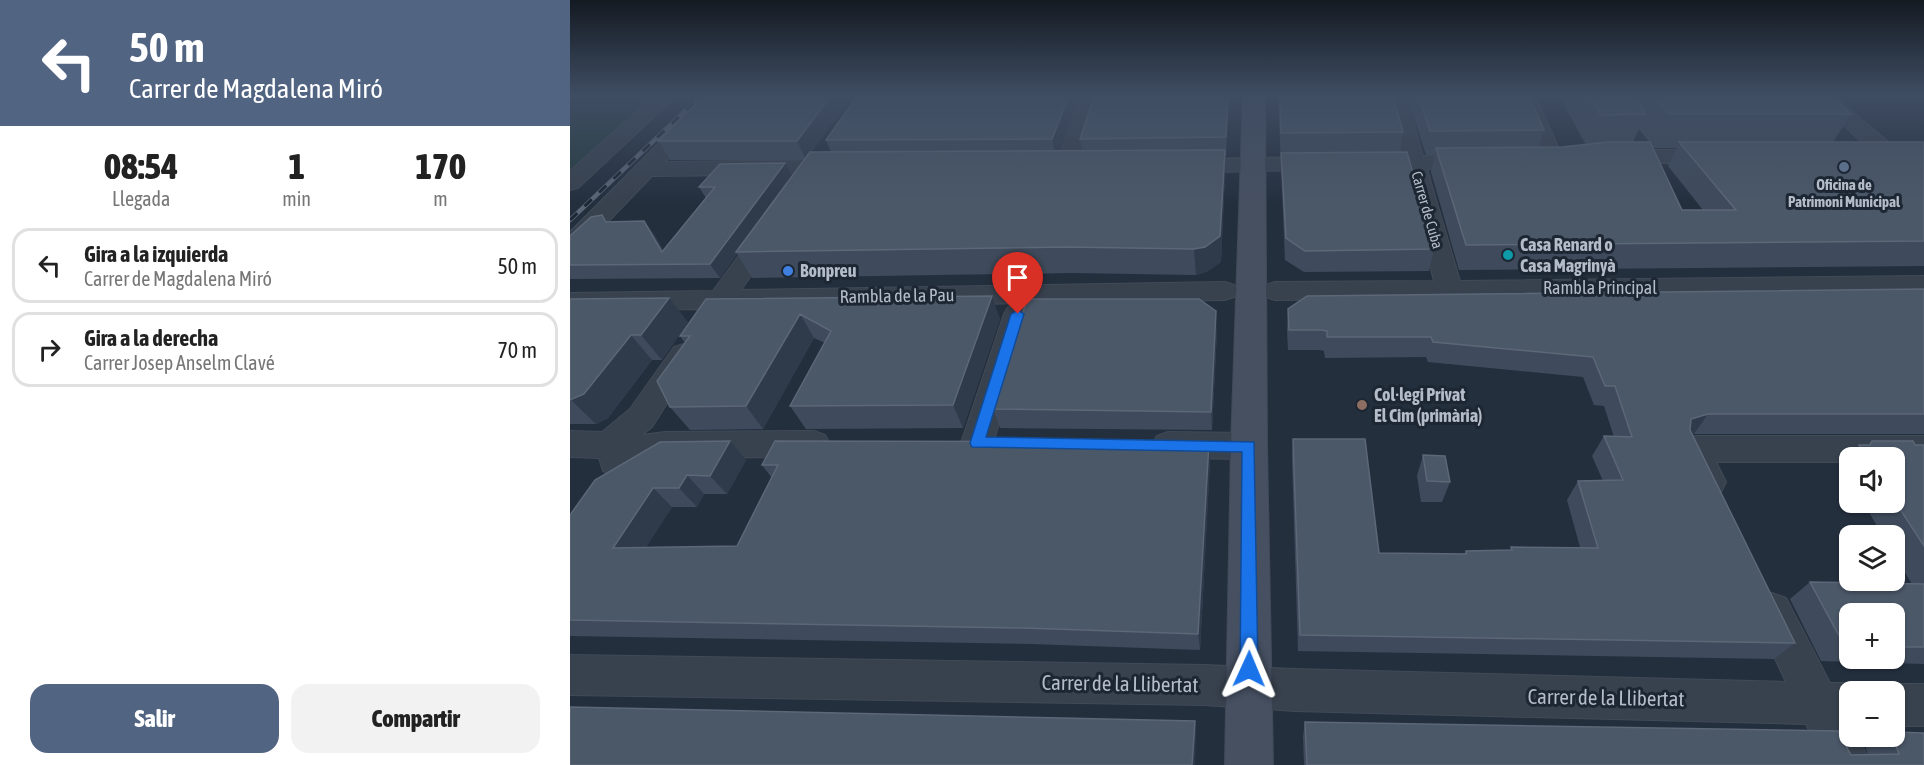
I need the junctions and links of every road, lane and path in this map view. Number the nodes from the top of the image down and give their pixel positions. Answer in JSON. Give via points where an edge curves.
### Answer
{"nodes":[{"id":1,"x":627,"y":132,"type":"edge"},
{"id":2,"x":683,"y":132,"type":"edge"},
{"id":3,"x":1078,"y":132,"type":"edge"},
{"id":4,"x":1253,"y":132,"type":"edge"},
{"id":5,"x":1405,"y":132,"type":"edge"},
{"id":6,"x":1546,"y":132,"type":"edge"},
{"id":7,"x":1856,"y":132,"type":"edge"},
{"id":8,"x":1879,"y":156,"type":"edge"},
{"id":9,"x":1733,"y":157,"type":"edge"},
{"id":10,"x":821,"y":158,"type":"junction"},
{"id":11,"x":1413,"y":162,"type":"junction"},
{"id":12,"x":1497,"y":162,"type":"edge"},
{"id":13,"x":1044,"y":166,"type":"edge"},
{"id":14,"x":1067,"y":166,"type":"junction"},
{"id":15,"x":1091,"y":166,"type":"edge"},
{"id":16,"x":1162,"y":166,"type":"edge"},
{"id":17,"x":1253,"y":166,"type":"junction"},
{"id":18,"x":860,"y":167,"type":"edge"},
{"id":19,"x":647,"y":169,"type":"junction"},
{"id":20,"x":570,"y":183,"type":"edge"},
{"id":21,"x":570,"y":246,"type":"edge"},
{"id":22,"x":1924,"y":285,"type":"edge"},
{"id":23,"x":1449,"y":289,"type":"junction"},
{"id":24,"x":1250,"y":291,"type":"junction"},
{"id":25,"x":721,"y":299,"type":"junction"},
{"id":26,"x":570,"y":302,"type":"edge"},
{"id":27,"x":1018,"y":314,"type":"dead end"},
{"id":28,"x":942,"y":443,"type":"edge"},
{"id":29,"x":977,"y":443,"type":"junction"},
{"id":30,"x":1013,"y":443,"type":"edge"},
{"id":31,"x":570,"y":444,"type":"edge"},
{"id":32,"x":848,"y":444,"type":"edge"},
{"id":33,"x":1133,"y":444,"type":"edge"},
{"id":34,"x":1249,"y":446,"type":"junction"},
{"id":35,"x":1924,"y":449,"type":"edge"},
{"id":36,"x":609,"y":462,"type":"junction"},
{"id":37,"x":1723,"y":511,"type":"edge"},
{"id":38,"x":1756,"y":579,"type":"edge"},
{"id":39,"x":570,"y":675,"type":"edge"},
{"id":40,"x":1249,"y":687,"type":"junction"},
{"id":41,"x":1834,"y":705,"type":"edge"},
{"id":42,"x":1905,"y":705,"type":"edge"},
{"id":43,"x":1924,"y":705,"type":"edge"},
{"id":44,"x":1250,"y":765,"type":"edge"},
{"id":45,"x":1849,"y":765,"type":"edge"}],
"edges":[{"from":1,"to":20,"type":"street"},
{"from":2,"to":19,"type":"street"},
{"from":3,"to":14,"type":"street"},
{"from":4,"to":17,"type":"street"},
{"from":5,"to":11,"type":"street","name":"Carrer de Cuba"},
{"from":6,"to":9,"type":"street","via":[[1563,160]]},
{"from":7,"to":8,"type":"street"},
{"from":10,"to":18,"type":"street"},
{"from":10,"to":19,"type":"street"},
{"from":10,"to":25,"type":"street"},
{"from":11,"to":12,"type":"street"},
{"from":11,"to":17,"type":"street"},
{"from":11,"to":23,"type":"street","name":"Carrer de Cuba"},
{"from":13,"to":14,"type":"street"},
{"from":14,"to":15,"type":"street"},
{"from":16,"to":17,"type":"street"},
{"from":17,"to":24,"type":"street"},
{"from":19,"to":21,"type":"street"},
{"from":22,"to":23,"type":"street","name":"Rambla Principal"},
{"from":23,"to":24,"type":"street","name":"Rambla Principal"},
{"from":24,"to":25,"type":"street","name":"Rambla de la Pau"},
{"from":24,"to":34,"type":"street"},
{"from":25,"to":26,"type":"street","name":"Rambla de la Pau"},
{"from":25,"to":36,"type":"street"},
{"from":27,"to":29,"type":"street"},
{"from":28,"to":29,"type":"street"},
{"from":29,"to":30,"type":"street"},
{"from":31,"to":36,"type":"street"},
{"from":32,"to":36,"type":"street","via":[[665,445]]},
{"from":33,"to":34,"type":"street"},
{"from":34,"to":40,"type":"street"},
{"from":35,"to":37,"type":"street","via":[[1694,449]]},
{"from":38,"to":41,"type":"street"},
{"from":39,"to":40,"type":"street","name":"Carrer de la Llibertat"},
{"from":40,"to":41,"type":"street","name":"Carrer de la Llibertat"},
{"from":40,"to":44,"type":"street"},
{"from":41,"to":45,"type":"street"},
{"from":42,"to":43,"type":"street"}]}
